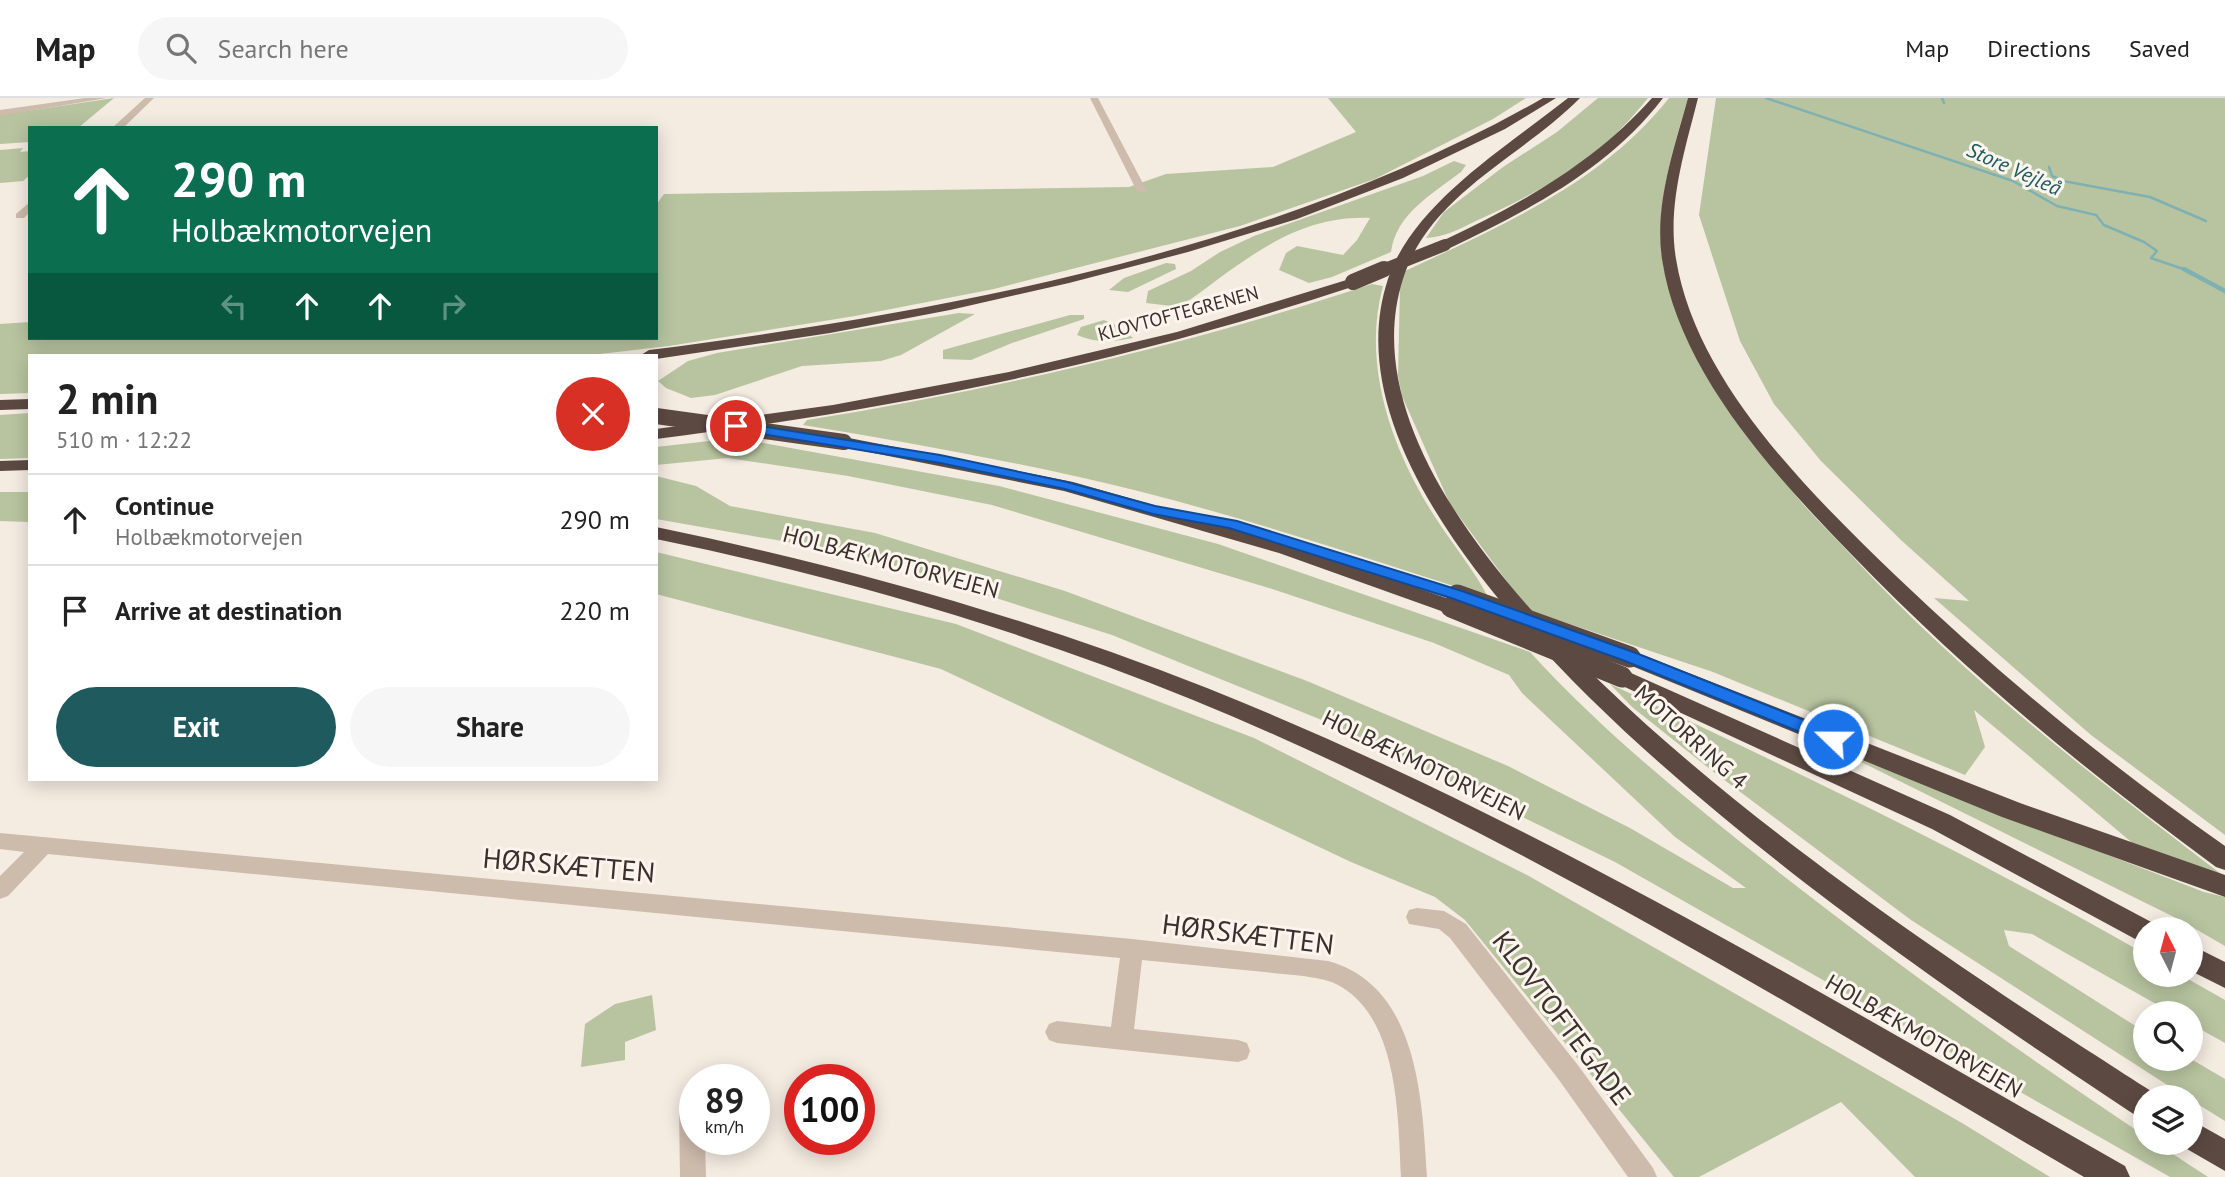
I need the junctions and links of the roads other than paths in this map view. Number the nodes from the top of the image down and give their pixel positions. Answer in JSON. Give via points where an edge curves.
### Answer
{"nodes":[{"id":1,"x":103,"y":98,"type":"edge"},
{"id":2,"x":150,"y":98,"type":"edge"},
{"id":3,"x":1094,"y":98,"type":"edge"},
{"id":4,"x":1551,"y":98,"type":"edge"},
{"id":5,"x":1575,"y":98,"type":"edge"},
{"id":6,"x":1658,"y":98,"type":"edge"},
{"id":7,"x":1693,"y":98,"type":"edge"},
{"id":8,"x":0,"y":113,"type":"edge"},
{"id":9,"x":119,"y":126,"type":"edge"},
{"id":10,"x":1142,"y":191,"type":"dead end"},
{"id":11,"x":28,"y":207,"type":"edge"},
{"id":12,"x":28,"y":216,"type":"edge"},
{"id":13,"x":656,"y":354,"type":"edge"},
{"id":14,"x":28,"y":404,"type":"edge"},
{"id":15,"x":0,"y":405,"type":"edge"},
{"id":16,"x":658,"y":416,"type":"edge"},
{"id":17,"x":658,"y":433,"type":"edge"},
{"id":18,"x":28,"y":465,"type":"edge"},
{"id":19,"x":0,"y":466,"type":"edge"},
{"id":20,"x":0,"y":477,"type":"edge"},
{"id":21,"x":28,"y":477,"type":"edge"},
{"id":22,"x":658,"y":533,"type":"edge"},
{"id":23,"x":1626,"y":667,"type":"junction"},
{"id":24,"x":0,"y":841,"type":"edge"},
{"id":25,"x":43,"y":845,"type":"junction"},
{"id":26,"x":2225,"y":860,"type":"edge"},
{"id":27,"x":2225,"y":886,"type":"edge"},
{"id":28,"x":0,"y":890,"type":"edge"},
{"id":29,"x":1417,"y":917,"type":"dead end"},
{"id":30,"x":2133,"y":925,"type":"edge"},
{"id":31,"x":1132,"y":949,"type":"junction"},
{"id":32,"x":2203,"y":964,"type":"edge"},
{"id":33,"x":2225,"y":976,"type":"edge"},
{"id":34,"x":1057,"y":1032,"type":"dead end"},
{"id":35,"x":1121,"y":1039,"type":"junction"},
{"id":36,"x":1238,"y":1051,"type":"dead end"},
{"id":37,"x":2133,"y":1096,"type":"edge"},
{"id":38,"x":2203,"y":1142,"type":"edge"},
{"id":39,"x":693,"y":1155,"type":"edge"},
{"id":40,"x":2225,"y":1156,"type":"edge"},
{"id":41,"x":693,"y":1177,"type":"edge"},
{"id":42,"x":1414,"y":1177,"type":"edge"},
{"id":43,"x":1644,"y":1177,"type":"edge"},
{"id":44,"x":2114,"y":1177,"type":"edge"}],
"edges":[{"from":1,"to":8,"type":"street"},
{"from":2,"to":9,"type":"street"},
{"from":3,"to":10,"type":"street"},
{"from":4,"to":13,"type":"highway","via":[[1403,174],[1296,215],[1194,246],[955,305]]},
{"from":5,"to":37,"type":"highway","name":"MOTORRING 4","via":[[1431,217],[1408,249],[1395,281],[1386,335],[1388,365],[1415,455],[1441,503],[1523,615],[1576,672],[1726,809],[1906,944]]},
{"from":6,"to":17,"type":"highway","name":"KLOVTOFTEGRENEN","bridge":true,"via":[[1631,130],[1598,158],[1520,209],[1353,282],[1172,338],[1023,374],[856,406]]},
{"from":7,"to":26,"type":"highway","via":[[1666,224],[1673,278],[1691,330],[1766,448],[1828,520],[1920,612],[2070,742]]},
{"from":11,"to":12,"type":"street","via":[[20,216]]},
{"from":14,"to":15,"type":"highway"},
{"from":16,"to":23,"type":"highway","bridge":true,"via":[[844,442],[1067,486],[1454,601]]},
{"from":18,"to":19,"type":"highway"},
{"from":20,"to":21,"type":"highway"},
{"from":22,"to":44,"type":"highway","name":"HOLBÆKMOTORVEJEN","via":[[840,574],[1014,625],[1296,735],[1600,884]]},
{"from":23,"to":27,"type":"highway"},
{"from":23,"to":30,"type":"highway","via":[[1941,822]]},
{"from":24,"to":25,"type":"street","name":"HØRSKÆTTEN"},
{"from":25,"to":28,"type":"street"},
{"from":25,"to":31,"type":"street","name":"HØRSKÆTTEN"},
{"from":29,"to":43,"type":"street","name":"KLOVTOFTEGADE","via":[[1444,920],[1458,931],[1569,1072]]},
{"from":31,"to":35,"type":"street","name":"HØRSKÆTTEN"},
{"from":31,"to":42,"type":"street","name":"HØRSKÆTTEN","via":[[1304,966],[1328,971],[1357,986],[1385,1016],[1397,1045],[1410,1116]]},
{"from":32,"to":33,"type":"highway"},
{"from":34,"to":35,"type":"street"},
{"from":35,"to":36,"type":"street"},
{"from":38,"to":40,"type":"highway"},
{"from":39,"to":41,"type":"street"}]}
